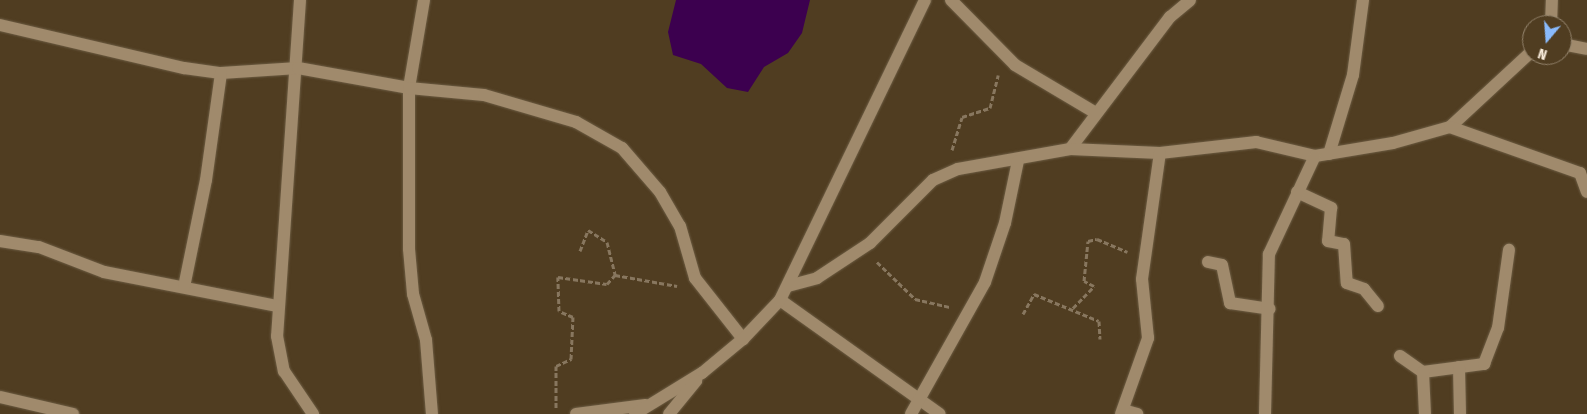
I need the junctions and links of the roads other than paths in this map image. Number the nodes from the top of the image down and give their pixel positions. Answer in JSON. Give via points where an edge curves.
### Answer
{"nodes":[{"id":1,"x":300,"y":0,"type":"edge"},
{"id":2,"x":424,"y":0,"type":"edge"},
{"id":3,"x":925,"y":0,"type":"edge"},
{"id":4,"x":952,"y":0,"type":"edge"},
{"id":5,"x":1190,"y":0,"type":"edge"},
{"id":6,"x":1363,"y":0,"type":"edge"},
{"id":7,"x":1552,"y":0,"type":"edge"},
{"id":8,"x":1551,"y":15,"type":"edge"},
{"id":9,"x":0,"y":25,"type":"edge"},
{"id":10,"x":1572,"y":46,"type":"edge"},
{"id":11,"x":1587,"y":49,"type":"edge"},
{"id":12,"x":1522,"y":60,"type":"edge"},
{"id":13,"x":298,"y":68,"type":"junction"},
{"id":14,"x":221,"y":73,"type":"junction"},
{"id":15,"x":409,"y":88,"type":"junction"},
{"id":16,"x":1096,"y":113,"type":"junction"},
{"id":17,"x":1450,"y":127,"type":"junction"},
{"id":18,"x":1070,"y":149,"type":"junction"},
{"id":19,"x":1160,"y":153,"type":"junction"},
{"id":20,"x":1329,"y":154,"type":"junction"},
{"id":21,"x":1315,"y":156,"type":"junction"},
{"id":22,"x":1018,"y":161,"type":"junction"},
{"id":23,"x":1587,"y":185,"type":"edge"},
{"id":24,"x":1297,"y":192,"type":"junction"},
{"id":25,"x":0,"y":240,"type":"edge"},
{"id":26,"x":1509,"y":250,"type":"dead end"},
{"id":27,"x":1208,"y":262,"type":"dead end"},
{"id":28,"x":788,"y":286,"type":"junction"},
{"id":29,"x":184,"y":288,"type":"junction"},
{"id":30,"x":780,"y":300,"type":"junction"},
{"id":31,"x":278,"y":306,"type":"junction"},
{"id":32,"x":1378,"y":306,"type":"dead end"},
{"id":33,"x":1270,"y":309,"type":"junction"},
{"id":34,"x":743,"y":339,"type":"junction"},
{"id":35,"x":1400,"y":356,"type":"dead end"},
{"id":36,"x":1459,"y":367,"type":"junction"},
{"id":37,"x":1423,"y":372,"type":"junction"},
{"id":38,"x":702,"y":373,"type":"junction"},
{"id":39,"x":0,"y":397,"type":"edge"},
{"id":40,"x":920,"y":400,"type":"junction"},
{"id":41,"x":647,"y":405,"type":"junction"},
{"id":42,"x":1122,"y":412,"type":"edge"},
{"id":43,"x":73,"y":414,"type":"edge"},
{"id":44,"x":313,"y":414,"type":"edge"},
{"id":45,"x":432,"y":414,"type":"edge"},
{"id":46,"x":576,"y":414,"type":"edge"},
{"id":47,"x":635,"y":414,"type":"edge"},
{"id":48,"x":669,"y":414,"type":"edge"},
{"id":49,"x":910,"y":414,"type":"edge"},
{"id":50,"x":940,"y":414,"type":"edge"},
{"id":51,"x":1137,"y":414,"type":"edge"},
{"id":52,"x":1265,"y":414,"type":"edge"},
{"id":53,"x":1425,"y":414,"type":"edge"},
{"id":54,"x":1460,"y":414,"type":"edge"}],
"edges":[{"from":1,"to":13,"type":"street"},
{"from":2,"to":15,"type":"street"},
{"from":3,"to":28,"type":"street"},
{"from":4,"to":16,"type":"street","via":[[1003,56]]},
{"from":5,"to":16,"type":"street","via":[[1170,17]]},
{"from":6,"to":20,"type":"street","via":[[1354,75]]},
{"from":7,"to":8,"type":"street"},
{"from":9,"to":14,"type":"street"},
{"from":10,"to":11,"type":"street"},
{"from":12,"to":17,"type":"street"},
{"from":13,"to":14,"type":"street"},
{"from":13,"to":15,"type":"street"},
{"from":13,"to":31,"type":"street"},
{"from":14,"to":29,"type":"street","via":[[206,180]]},
{"from":15,"to":34,"type":"street","via":[[520,103],[607,137],[632,159],[671,208],[680,226],[689,267]]},
{"from":15,"to":45,"type":"street","via":[[409,249],[414,294],[426,340]]},
{"from":16,"to":18,"type":"street"},
{"from":17,"to":20,"type":"street"},
{"from":17,"to":23,"type":"street","via":[[1580,173]]},
{"from":18,"to":19,"type":"street"},
{"from":18,"to":22,"type":"street"},
{"from":19,"to":21,"type":"street","via":[[1256,142]]},
{"from":19,"to":42,"type":"street","via":[[1140,297],[1148,338]]},
{"from":20,"to":21,"type":"street"},
{"from":21,"to":24,"type":"street"},
{"from":22,"to":28,"type":"street","via":[[954,170],[933,180],[864,247],[811,282]]},
{"from":22,"to":40,"type":"street","via":[[994,260],[969,314]]},
{"from":24,"to":32,"type":"street","via":[[1331,208],[1328,241],[1344,244],[1347,283],[1364,289]]},
{"from":24,"to":33,"type":"street","via":[[1269,254]]},
{"from":25,"to":29,"type":"street","via":[[39,247],[104,272]]},
{"from":26,"to":36,"type":"street","via":[[1498,328],[1484,364]]},
{"from":27,"to":33,"type":"street","via":[[1222,265],[1230,303]]},
{"from":28,"to":30,"type":"street"},
{"from":29,"to":31,"type":"street"},
{"from":30,"to":34,"type":"street"},
{"from":30,"to":40,"type":"street"},
{"from":31,"to":44,"type":"street","via":[[276,336],[284,371]]},
{"from":33,"to":52,"type":"street"},
{"from":34,"to":38,"type":"street"},
{"from":35,"to":37,"type":"street"},
{"from":36,"to":37,"type":"street"},
{"from":36,"to":54,"type":"street"},
{"from":37,"to":53,"type":"street"},
{"from":38,"to":41,"type":"street"},
{"from":38,"to":48,"type":"street"},
{"from":39,"to":43,"type":"street"},
{"from":40,"to":49,"type":"street"},
{"from":40,"to":50,"type":"street"},
{"from":41,"to":46,"type":"street"},
{"from":41,"to":47,"type":"street"},
{"from":42,"to":51,"type":"street"}]}
